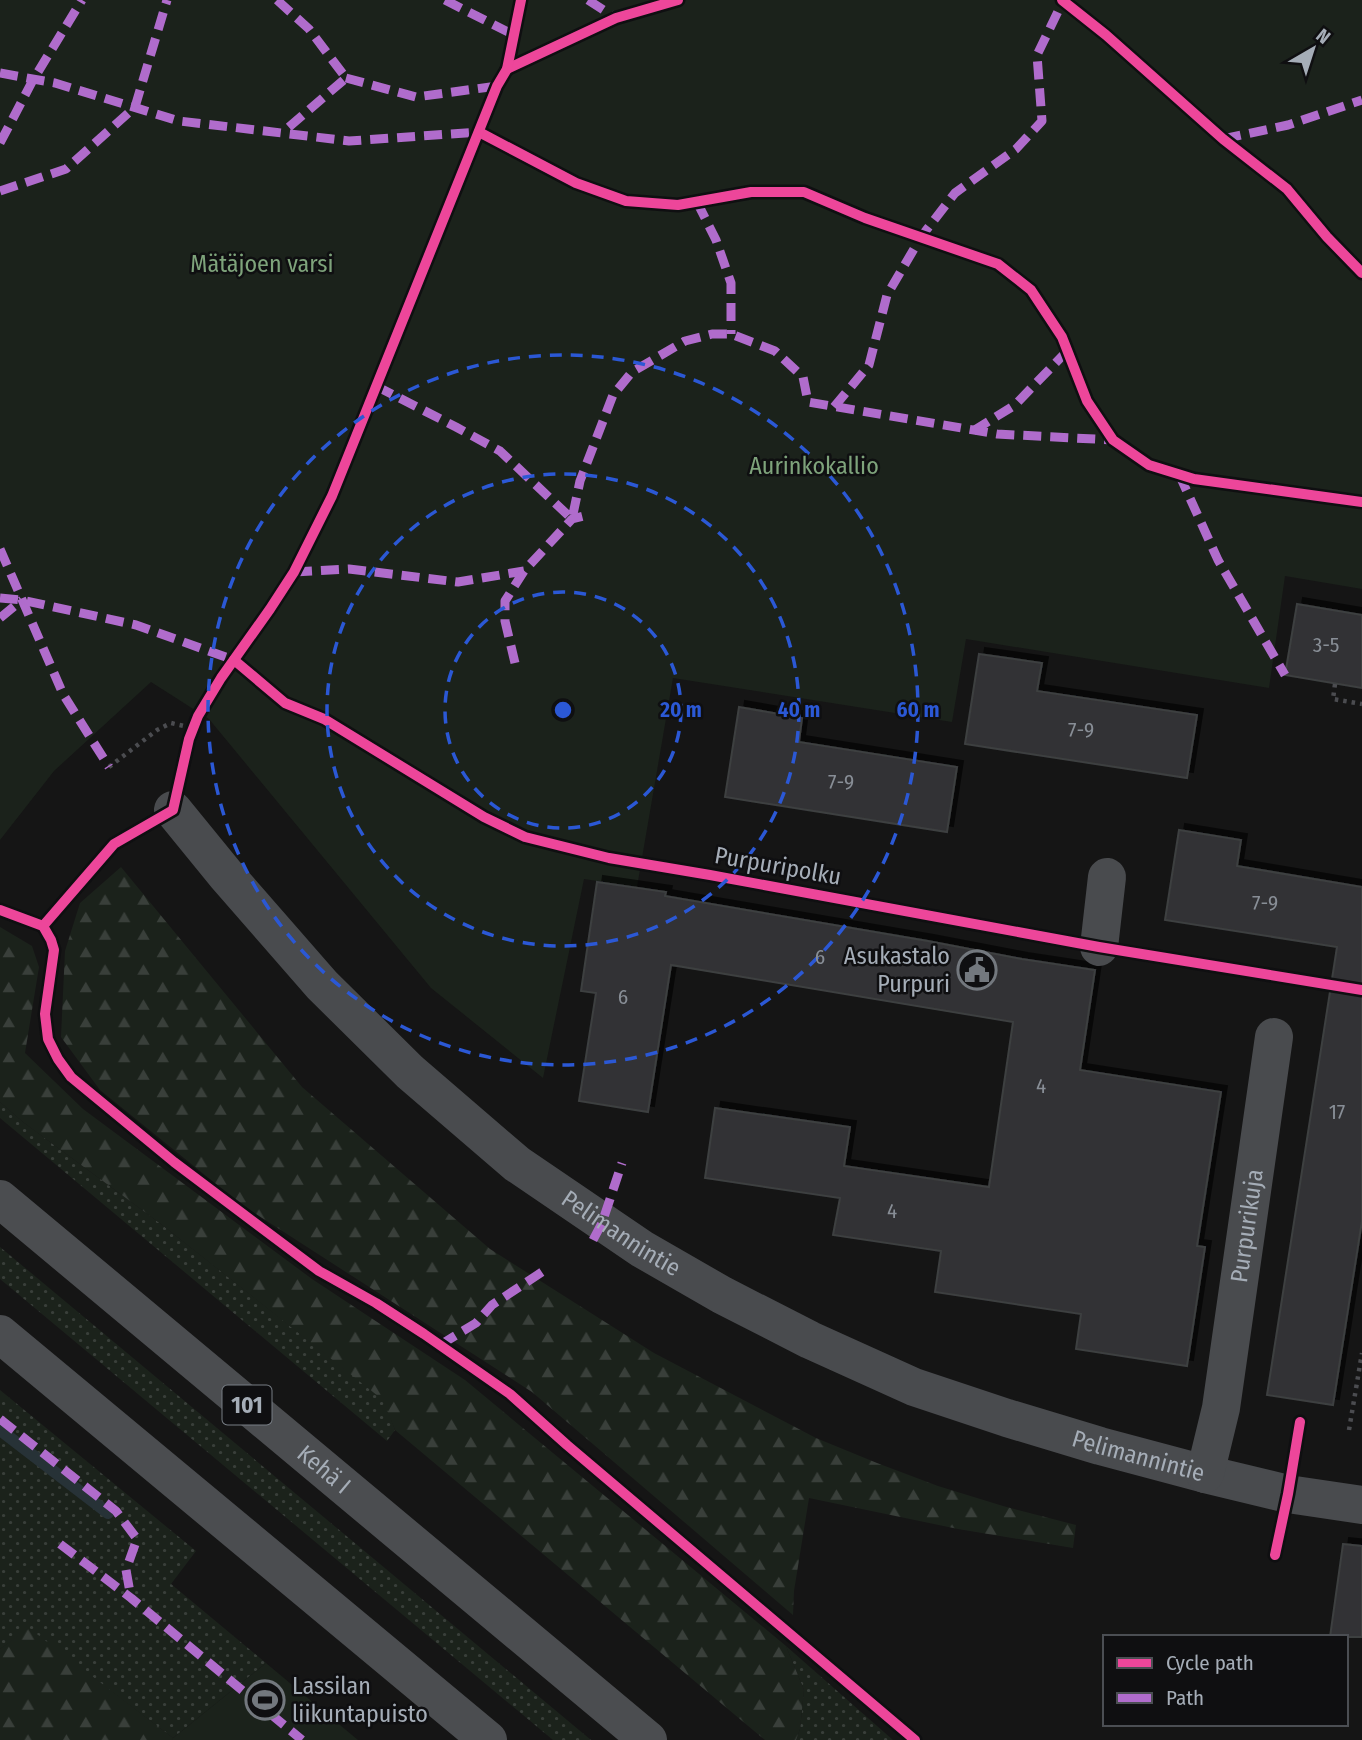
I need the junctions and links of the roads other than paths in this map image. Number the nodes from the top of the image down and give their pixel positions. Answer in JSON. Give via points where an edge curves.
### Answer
{"nodes":[{"id":1,"x":173,"y":810,"type":"dead end"},
{"id":2,"x":1107,"y":877,"type":"dead end"},
{"id":3,"x":1099,"y":947,"type":"dead end"},
{"id":4,"x":1274,"y":1037,"type":"dead end"},
{"id":5,"x":0,"y":1199,"type":"edge"},
{"id":6,"x":0,"y":1334,"type":"edge"},
{"id":7,"x":1205,"y":1474,"type":"junction"},
{"id":8,"x":1362,"y":1505,"type":"edge"},
{"id":9,"x":488,"y":1740,"type":"edge"},
{"id":10,"x":648,"y":1740,"type":"edge"}],
"edges":[{"from":1,"to":7,"type":"street","name":"Pelimannintie","via":[[322,985],[410,1072],[517,1164],[642,1249],[722,1295],[914,1387]]},
{"from":2,"to":3,"type":"street"},
{"from":4,"to":7,"type":"street","name":"Purpurikuja","via":[[1221,1408]]},
{"from":5,"to":10,"type":"highway","name":"Kehä I","number":"101"},
{"from":6,"to":9,"type":"highway"},
{"from":7,"to":8,"type":"street","name":"Pelimannintie"}]}
